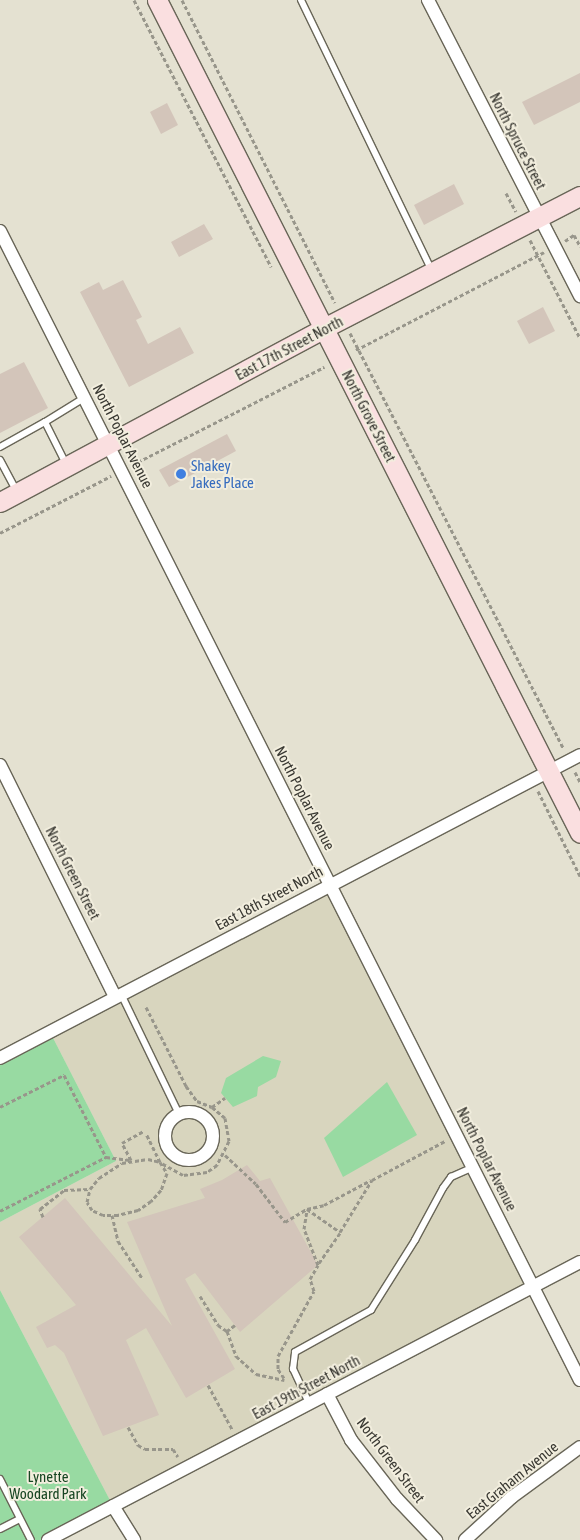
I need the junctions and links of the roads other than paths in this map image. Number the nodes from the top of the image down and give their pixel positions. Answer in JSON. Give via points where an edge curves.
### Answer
{"nodes":[{"id":1,"x":157,"y":0,"type":"edge"},
{"id":2,"x":301,"y":0,"type":"edge"},
{"id":3,"x":428,"y":0,"type":"edge"},
{"id":4,"x":580,"y":196,"type":"edge"},
{"id":5,"x":531,"y":222,"type":"junction"},
{"id":6,"x":0,"y":231,"type":"edge"},
{"id":7,"x":432,"y":272,"type":"junction"},
{"id":8,"x":580,"y":296,"type":"edge"},
{"id":9,"x":324,"y":328,"type":"junction"},
{"id":10,"x":85,"y":397,"type":"junction"},
{"id":11,"x":45,"y":422,"type":"junction"},
{"id":12,"x":109,"y":446,"type":"junction"},
{"id":13,"x":0,"y":448,"type":"edge"},
{"id":14,"x":0,"y":460,"type":"edge"},
{"id":15,"x":68,"y":467,"type":"junction"},
{"id":16,"x":18,"y":493,"type":"junction"},
{"id":17,"x":0,"y":502,"type":"edge"},
{"id":18,"x":574,"y":758,"type":"edge"},
{"id":19,"x":0,"y":764,"type":"edge"},
{"id":20,"x":548,"y":771,"type":"junction"},
{"id":21,"x":580,"y":833,"type":"edge"},
{"id":22,"x":330,"y":884,"type":"junction"},
{"id":23,"x":118,"y":996,"type":"junction"},
{"id":24,"x":0,"y":1058,"type":"edge"},
{"id":25,"x":179,"y":1114,"type":"dead end"},
{"id":26,"x":473,"y":1167,"type":"junction"},
{"id":27,"x":580,"y":1262,"type":"edge"},
{"id":28,"x":533,"y":1286,"type":"junction"},
{"id":29,"x":580,"y":1380,"type":"edge"},
{"id":30,"x":326,"y":1394,"type":"junction"},
{"id":31,"x":309,"y":1403,"type":"junction"},
{"id":32,"x":580,"y":1447,"type":"edge"},
{"id":33,"x":0,"y":1479,"type":"edge"},
{"id":34,"x":113,"y":1506,"type":"junction"},
{"id":35,"x":20,"y":1520,"type":"junction"},
{"id":36,"x":0,"y":1529,"type":"edge"},
{"id":37,"x":31,"y":1540,"type":"edge"},
{"id":38,"x":48,"y":1540,"type":"edge"},
{"id":39,"x":134,"y":1540,"type":"edge"},
{"id":40,"x":436,"y":1540,"type":"edge"},
{"id":41,"x":465,"y":1540,"type":"edge"}],
"edges":[{"from":1,"to":9,"type":"street","name":"North Grove Street"},
{"from":2,"to":7,"type":"lane"},
{"from":3,"to":5,"type":"street","name":"North Spruce Street"},
{"from":4,"to":5,"type":"street","name":"East 17th Street North"},
{"from":5,"to":7,"type":"street","name":"East 17th Street North"},
{"from":5,"to":8,"type":"street","name":"North Spruce Street"},
{"from":6,"to":10,"type":"street","name":"North Poplar Avenue"},
{"from":7,"to":9,"type":"street","name":"East 17th Street North"},
{"from":9,"to":12,"type":"street","name":"East 17th Street North"},
{"from":9,"to":20,"type":"street","name":"North Grove Street"},
{"from":10,"to":11,"type":"lane"},
{"from":10,"to":12,"type":"street","name":"North Poplar Avenue"},
{"from":11,"to":13,"type":"lane"},
{"from":11,"to":15,"type":"lane"},
{"from":12,"to":15,"type":"street","name":"East 17th Street North"},
{"from":12,"to":22,"type":"street","name":"North Poplar Avenue"},
{"from":14,"to":16,"type":"lane"},
{"from":15,"to":16,"type":"street","name":"East 17th Street North"},
{"from":16,"to":17,"type":"street","name":"East 17th Street North"},
{"from":18,"to":20,"type":"street","name":"East 18th Street North"},
{"from":19,"to":23,"type":"street","name":"North Green Street"},
{"from":20,"to":21,"type":"street","name":"North Grove Street"},
{"from":20,"to":22,"type":"street","name":"East 18th Street North"},
{"from":22,"to":23,"type":"street","name":"East 18th Street North"},
{"from":22,"to":26,"type":"street","name":"North Poplar Avenue"},
{"from":23,"to":24,"type":"street","name":"East 18th Street North"},
{"from":23,"to":25,"type":"lane"},
{"from":26,"to":28,"type":"street","name":"North Poplar Avenue"},
{"from":26,"to":31,"type":"lane","via":[[451,1177],[443,1188],[371,1310],[295,1352],[293,1369]]},
{"from":27,"to":28,"type":"street","name":"East 19th Street North"},
{"from":28,"to":29,"type":"street","name":"North Poplar Avenue"},
{"from":28,"to":30,"type":"street","name":"East 19th Street North"},
{"from":30,"to":31,"type":"street","name":"East 19th Street North"},
{"from":30,"to":40,"type":"street","name":"North Green Street","via":[[351,1440],[397,1499]]},
{"from":31,"to":34,"type":"street","name":"East 19th Street North"},
{"from":32,"to":41,"type":"street","name":"East Graham Avenue","via":[[512,1497]]},
{"from":33,"to":35,"type":"lane"},
{"from":34,"to":38,"type":"street","name":"East 19th Street North"},
{"from":34,"to":39,"type":"street"},
{"from":35,"to":36,"type":"lane"},
{"from":35,"to":37,"type":"lane"}]}
